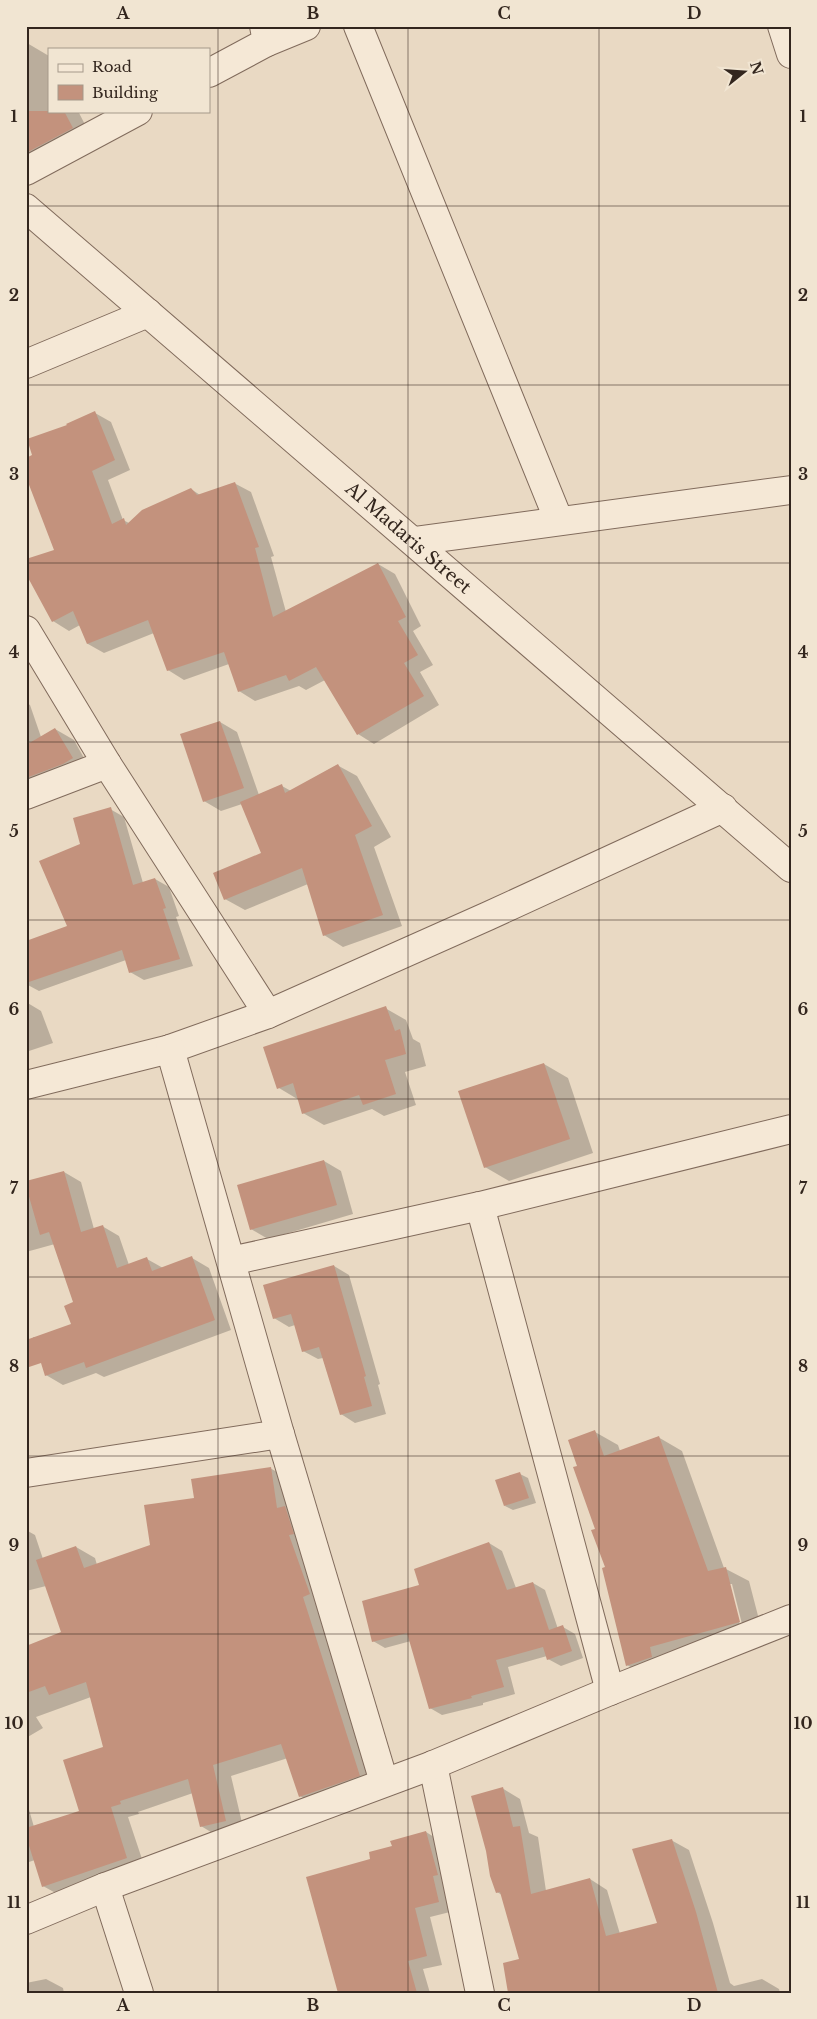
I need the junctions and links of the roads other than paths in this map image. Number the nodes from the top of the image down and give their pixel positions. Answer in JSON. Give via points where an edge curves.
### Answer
{"nodes":[{"id":1,"x":306,"y":26,"type":"edge"},
{"id":2,"x":358,"y":26,"type":"edge"},
{"id":3,"x":782,"y":26,"type":"edge"},
{"id":4,"x":265,"y":34,"type":"edge"},
{"id":5,"x":791,"y":54,"type":"edge"},
{"id":6,"x":210,"y":72,"type":"edge"},
{"id":7,"x":136,"y":112,"type":"edge"},
{"id":8,"x":26,"y":171,"type":"edge"},
{"id":9,"x":26,"y":208,"type":"edge"},
{"id":10,"x":148,"y":313,"type":"junction"},
{"id":11,"x":26,"y":364,"type":"edge"},
{"id":12,"x":791,"y":490,"type":"edge"},
{"id":13,"x":559,"y":521,"type":"junction"},
{"id":14,"x":414,"y":541,"type":"junction"},
{"id":15,"x":26,"y":630,"type":"edge"},
{"id":16,"x":107,"y":764,"type":"junction"},
{"id":17,"x":26,"y":795,"type":"edge"},
{"id":18,"x":722,"y":808,"type":"junction"},
{"id":19,"x":785,"y":855,"type":"edge"},
{"id":20,"x":268,"y":1014,"type":"junction"},
{"id":21,"x":170,"y":1049,"type":"junction"},
{"id":22,"x":26,"y":1085,"type":"edge"},
{"id":23,"x":791,"y":1129,"type":"edge"},
{"id":24,"x":480,"y":1206,"type":"junction"},
{"id":25,"x":231,"y":1261,"type":"junction"},
{"id":26,"x":280,"y":1434,"type":"junction"},
{"id":27,"x":26,"y":1473,"type":"edge"},
{"id":28,"x":791,"y":1619,"type":"edge"},
{"id":29,"x":610,"y":1690,"type":"junction"},
{"id":30,"x":434,"y":1765,"type":"junction"},
{"id":31,"x":384,"y":1782,"type":"junction"},
{"id":32,"x":105,"y":1887,"type":"junction"},
{"id":33,"x":26,"y":1920,"type":"edge"},
{"id":34,"x":139,"y":1993,"type":"edge"},
{"id":35,"x":480,"y":1993,"type":"edge"}],
"edges":[{"from":1,"to":4,"type":"street"},
{"from":2,"to":13,"type":"street"},
{"from":3,"to":5,"type":"street"},
{"from":4,"to":6,"type":"street"},
{"from":7,"to":8,"type":"street"},
{"from":9,"to":10,"type":"street","name":"Al Madaris Street"},
{"from":10,"to":11,"type":"street"},
{"from":10,"to":14,"type":"street","name":"Al Madaris Street"},
{"from":12,"to":13,"type":"street"},
{"from":13,"to":14,"type":"street"},
{"from":14,"to":18,"type":"street","name":"Al Madaris Street"},
{"from":15,"to":16,"type":"street"},
{"from":16,"to":17,"type":"street"},
{"from":16,"to":20,"type":"street"},
{"from":18,"to":19,"type":"street","name":"Al Madaris Street"},
{"from":18,"to":20,"type":"street"},
{"from":20,"to":21,"type":"street"},
{"from":21,"to":22,"type":"street"},
{"from":21,"to":25,"type":"street"},
{"from":23,"to":24,"type":"street"},
{"from":24,"to":25,"type":"street"},
{"from":24,"to":29,"type":"street"},
{"from":25,"to":26,"type":"street"},
{"from":26,"to":27,"type":"street"},
{"from":26,"to":31,"type":"street"},
{"from":28,"to":29,"type":"street"},
{"from":29,"to":30,"type":"street"},
{"from":30,"to":31,"type":"street"},
{"from":30,"to":35,"type":"street"},
{"from":31,"to":32,"type":"street"},
{"from":32,"to":33,"type":"street"},
{"from":32,"to":34,"type":"street"}]}
